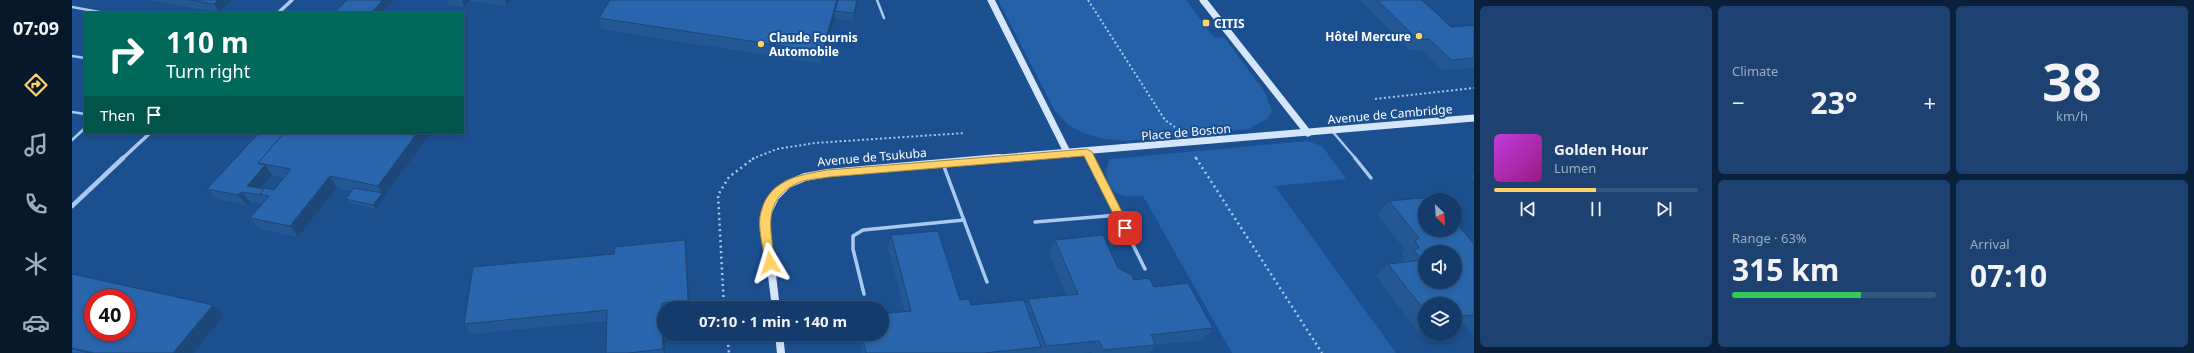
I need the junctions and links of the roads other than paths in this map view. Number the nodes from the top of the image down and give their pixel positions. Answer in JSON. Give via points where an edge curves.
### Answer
{"nodes":[{"id":1,"x":292,"y":0,"type":"edge"},
{"id":2,"x":877,"y":0,"type":"edge"},
{"id":3,"x":991,"y":0,"type":"edge"},
{"id":4,"x":1203,"y":0,"type":"edge"},
{"id":5,"x":72,"y":8,"type":"edge"},
{"id":6,"x":98,"y":12,"type":"edge"},
{"id":7,"x":279,"y":12,"type":"edge"},
{"id":8,"x":884,"y":18,"type":"dead end"},
{"id":9,"x":72,"y":56,"type":"edge"},
{"id":10,"x":84,"y":58,"type":"edge"},
{"id":11,"x":72,"y":112,"type":"edge"},
{"id":12,"x":84,"y":114,"type":"edge"},
{"id":13,"x":1474,"y":118,"type":"edge"},
{"id":14,"x":84,"y":129,"type":"edge"},
{"id":15,"x":1332,"y":131,"type":"junction"},
{"id":16,"x":1308,"y":133,"type":"junction"},
{"id":17,"x":149,"y":134,"type":"edge"},
{"id":18,"x":72,"y":140,"type":"edge"},
{"id":19,"x":1087,"y":152,"type":"junction"},
{"id":20,"x":1068,"y":154,"type":"junction"},
{"id":21,"x":943,"y":164,"type":"junction"},
{"id":22,"x":1371,"y":178,"type":"dead end"},
{"id":23,"x":72,"y":206,"type":"edge"},
{"id":24,"x":1118,"y":215,"type":"junction"},
{"id":25,"x":964,"y":220,"type":"junction"},
{"id":26,"x":1035,"y":222,"type":"dead end"},
{"id":27,"x":1145,"y":269,"type":"dead end"},
{"id":28,"x":987,"y":282,"type":"dead end"},
{"id":29,"x":864,"y":294,"type":"dead end"},
{"id":30,"x":775,"y":301,"type":"edge"},
{"id":31,"x":780,"y":341,"type":"edge"},
{"id":32,"x":781,"y":353,"type":"edge"}],
"edges":[{"from":1,"to":7,"type":"street"},
{"from":2,"to":8,"type":"lane"},
{"from":3,"to":20,"type":"street"},
{"from":4,"to":16,"type":"street"},
{"from":5,"to":6,"type":"lane"},
{"from":9,"to":10,"type":"lane"},
{"from":11,"to":12,"type":"lane"},
{"from":13,"to":15,"type":"street","name":"Avenue de Cambridge"},
{"from":14,"to":18,"type":"lane"},
{"from":15,"to":16,"type":"street","name":"Avenue de Cambridge"},
{"from":15,"to":22,"type":"lane"},
{"from":16,"to":19,"type":"street","name":"Place de Boston"},
{"from":17,"to":23,"type":"street"},
{"from":19,"to":20,"type":"street","name":"Place de Boston"},
{"from":19,"to":24,"type":"lane"},
{"from":20,"to":21,"type":"street","name":"Avenue de Tsukuba"},
{"from":21,"to":25,"type":"lane"},
{"from":21,"to":30,"type":"street","name":"Avenue de Tsukuba","via":[[811,175],[784,186],[769,205],[765,218]]},
{"from":24,"to":26,"type":"lane"},
{"from":24,"to":27,"type":"lane"},
{"from":25,"to":28,"type":"lane"},
{"from":25,"to":29,"type":"lane","via":[[863,230],[853,236],[853,249]]},
{"from":31,"to":32,"type":"street"}]}
